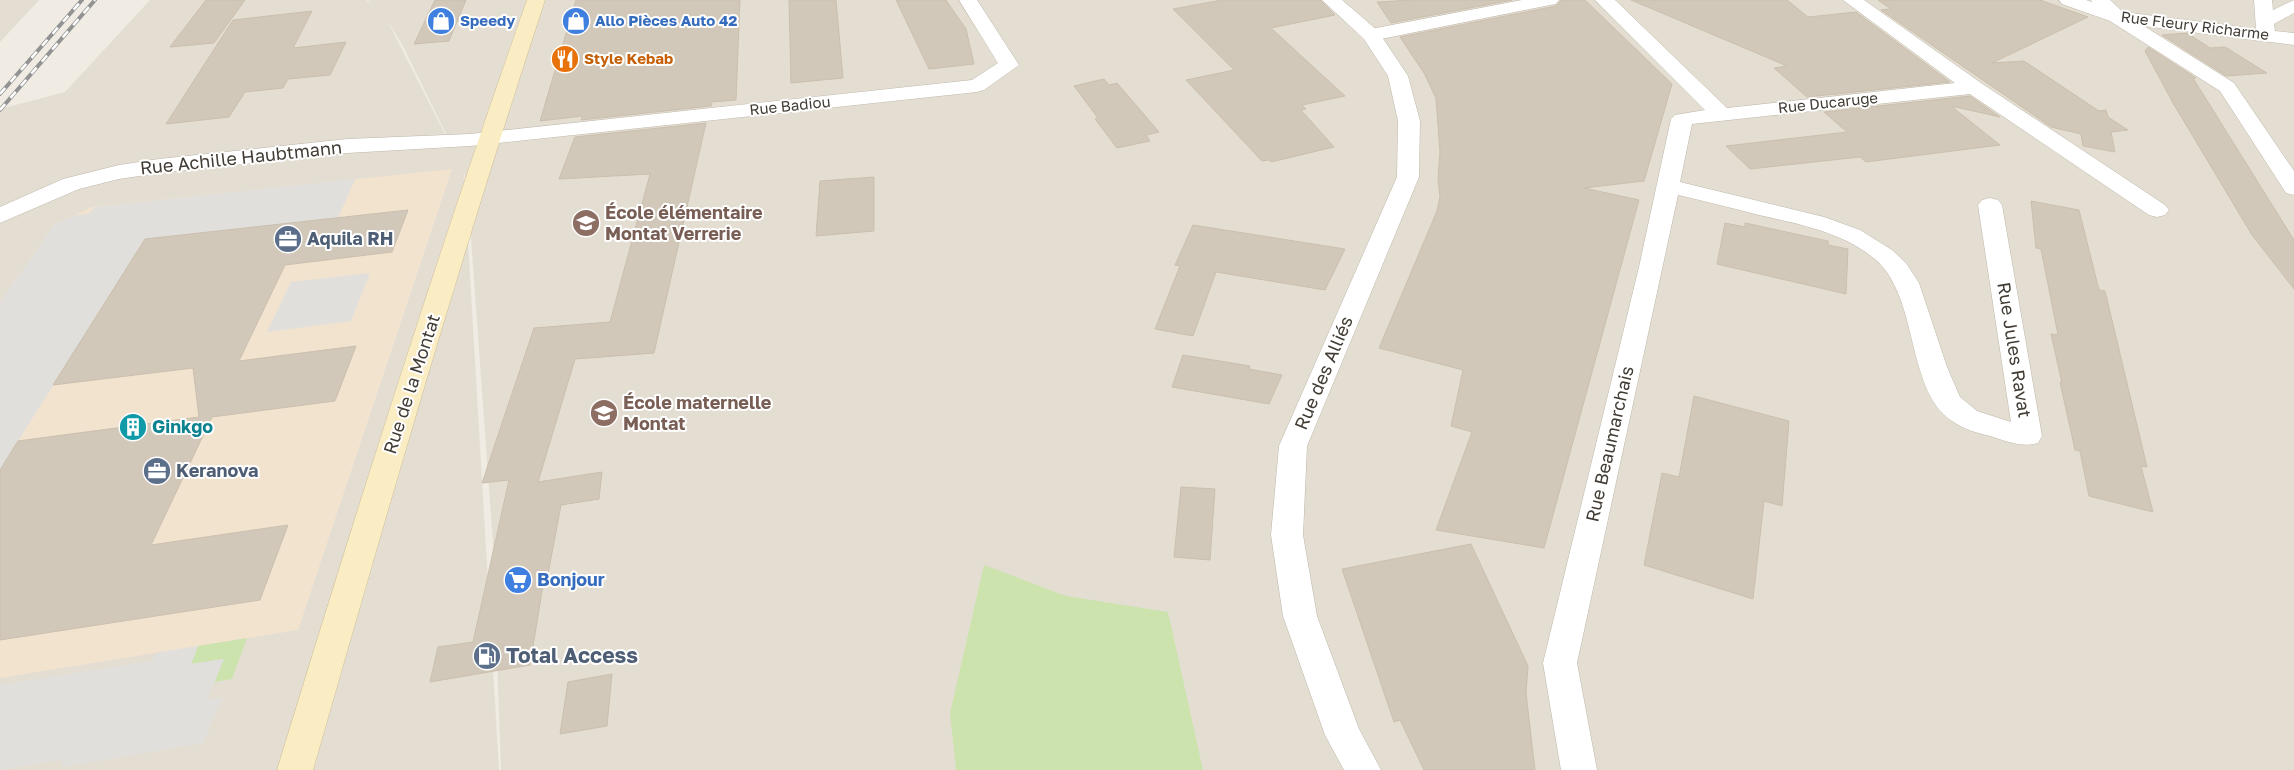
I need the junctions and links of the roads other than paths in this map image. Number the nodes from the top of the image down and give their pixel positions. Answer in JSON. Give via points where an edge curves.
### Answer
{"nodes":[{"id":1,"x":536,"y":0,"type":"edge"},
{"id":2,"x":968,"y":0,"type":"edge"},
{"id":3,"x":1331,"y":0,"type":"edge"},
{"id":4,"x":1550,"y":0,"type":"edge"},
{"id":5,"x":1604,"y":0,"type":"edge"},
{"id":6,"x":1852,"y":0,"type":"edge"},
{"id":7,"x":2068,"y":0,"type":"edge"},
{"id":8,"x":2100,"y":0,"type":"edge"},
{"id":9,"x":2263,"y":0,"type":"edge"},
{"id":10,"x":2294,"y":6,"type":"edge"},
{"id":11,"x":2117,"y":17,"type":"junction"},
{"id":12,"x":2265,"y":29,"type":"junction"},
{"id":13,"x":1371,"y":35,"type":"junction"},
{"id":14,"x":2294,"y":39,"type":"edge"},
{"id":15,"x":1974,"y":87,"type":"junction"},
{"id":16,"x":1721,"y":114,"type":"junction"},
{"id":17,"x":1682,"y":119,"type":"joint"},
{"id":18,"x":489,"y":138,"type":"junction"},
{"id":19,"x":1668,"y":186,"type":"junction"},
{"id":20,"x":2294,"y":188,"type":"edge"},
{"id":21,"x":1990,"y":205,"type":"dead end"},
{"id":22,"x":2157,"y":210,"type":"dead end"},
{"id":23,"x":0,"y":216,"type":"edge"},
{"id":24,"x":295,"y":770,"type":"edge"},
{"id":25,"x":1364,"y":770,"type":"edge"},
{"id":26,"x":1580,"y":770,"type":"edge"}],
"edges":[{"from":1,"to":18,"type":"main road","name":"Rue de la Montat"},
{"from":2,"to":18,"type":"street","name":"Rue Badiou","via":[[1009,65],[977,86]]},
{"from":3,"to":13,"type":"street","name":"Rue des Alliés"},
{"from":4,"to":13,"type":"street"},
{"from":5,"to":16,"type":"street"},
{"from":6,"to":15,"type":"street"},
{"from":7,"to":11,"type":"street","name":"Rue Fleury Richarme"},
{"from":8,"to":11,"type":"street"},
{"from":9,"to":12,"type":"street"},
{"from":10,"to":12,"type":"street"},
{"from":11,"to":12,"type":"street","name":"Rue Fleury Richarme"},
{"from":11,"to":20,"type":"street","via":[[2227,87]]},
{"from":12,"to":14,"type":"street","name":"Rue Fleury Richarme"},
{"from":13,"to":25,"type":"street","name":"Rue des Alliés","via":[[1398,76],[1409,121],[1408,177],[1293,446],[1287,535],[1300,616],[1343,735]]},
{"from":15,"to":16,"type":"street","name":"Rue Ducaruge"},
{"from":15,"to":22,"type":"street"},
{"from":16,"to":17,"type":"street","name":"Rue Ducaruge"},
{"from":17,"to":19,"type":"street","name":"Rue Beaumarchais"},
{"from":18,"to":23,"type":"street","name":"Rue Achille Haubtmann","via":[[347,146],[139,169],[72,184]]},
{"from":18,"to":24,"type":"main road","name":"Rue de la Montat","via":[[377,493]]},
{"from":19,"to":21,"type":"street","name":"Rue Jules Ravat","via":[[1832,227],[1878,250],[1897,268],[1910,287],[1938,378],[1959,413],[1986,425],[2028,436]]},
{"from":19,"to":26,"type":"street","name":"Rue Beaumarchais","via":[[1560,663]]}]}
